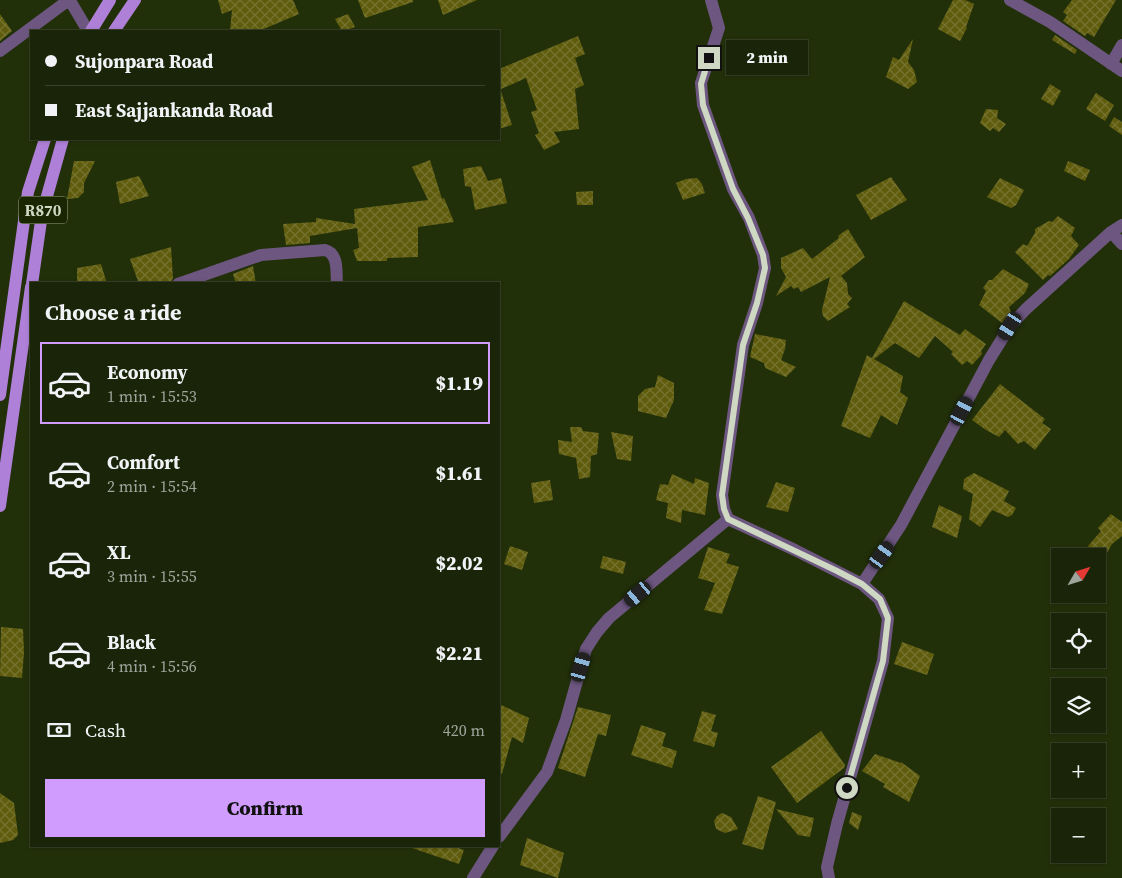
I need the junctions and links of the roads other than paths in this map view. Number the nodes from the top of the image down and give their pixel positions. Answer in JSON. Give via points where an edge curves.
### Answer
{"nodes":[{"id":1,"x":110,"y":0,"type":"edge"},
{"id":2,"x":135,"y":0,"type":"edge"},
{"id":3,"x":711,"y":0,"type":"edge"},
{"id":4,"x":1010,"y":0,"type":"edge"},
{"id":5,"x":89,"y":30,"type":"edge"},
{"id":6,"x":91,"y":30,"type":"edge"},
{"id":7,"x":115,"y":30,"type":"edge"},
{"id":8,"x":1122,"y":45,"type":"edge"},
{"id":9,"x":0,"y":51,"type":"edge"},
{"id":10,"x":1117,"y":67,"type":"edge"},
{"id":11,"x":46,"y":140,"type":"edge"},
{"id":12,"x":64,"y":140,"type":"edge"},
{"id":13,"x":1116,"y":228,"type":"edge"},
{"id":14,"x":1122,"y":244,"type":"edge"},
{"id":15,"x":31,"y":282,"type":"edge"},
{"id":16,"x":184,"y":282,"type":"edge"},
{"id":17,"x":337,"y":282,"type":"edge"},
{"id":18,"x":30,"y":300,"type":"edge"},
{"id":19,"x":29,"y":315,"type":"edge"},
{"id":20,"x":0,"y":395,"type":"edge"},
{"id":21,"x":0,"y":506,"type":"edge"},
{"id":22,"x":728,"y":519,"type":"junction"},
{"id":23,"x":862,"y":584,"type":"junction"},
{"id":24,"x":500,"y":836,"type":"edge"},
{"id":25,"x":492,"y":847,"type":"edge"},
{"id":26,"x":473,"y":878,"type":"edge"},
{"id":27,"x":829,"y":878,"type":"edge"}],
"edges":[{"from":1,"to":6,"type":"main road"},
{"from":2,"to":7,"type":"main road"},
{"from":3,"to":22,"type":"street","via":[[719,28],[701,84],[703,105],[733,189],[763,255],[765,268],[743,345],[734,400],[722,495]]},
{"from":4,"to":10,"type":"street","via":[[1050,22]]},
{"from":5,"to":9,"type":"street","via":[[72,4],[66,2]]},
{"from":8,"to":10,"type":"street"},
{"from":11,"to":20,"type":"main road","number":"R870","via":[[28,192]]},
{"from":12,"to":15,"type":"main road","number":"R870","via":[[42,214]]},
{"from":13,"to":14,"type":"street"},
{"from":13,"to":23,"type":"street","via":[[1010,326],[988,360],[901,525]]},
{"from":16,"to":17,"type":"street","via":[[261,255],[324,250],[335,257]]},
{"from":18,"to":19,"type":"main road","number":"R870"},
{"from":19,"to":21,"type":"main road","number":"R870"},
{"from":22,"to":23,"type":"street"},
{"from":22,"to":24,"type":"street","via":[[609,618],[597,632],[586,649],[547,772]]},
{"from":23,"to":27,"type":"street","via":[[880,599],[888,618],[883,661],[837,824],[827,867]]},
{"from":25,"to":26,"type":"street"}]}
